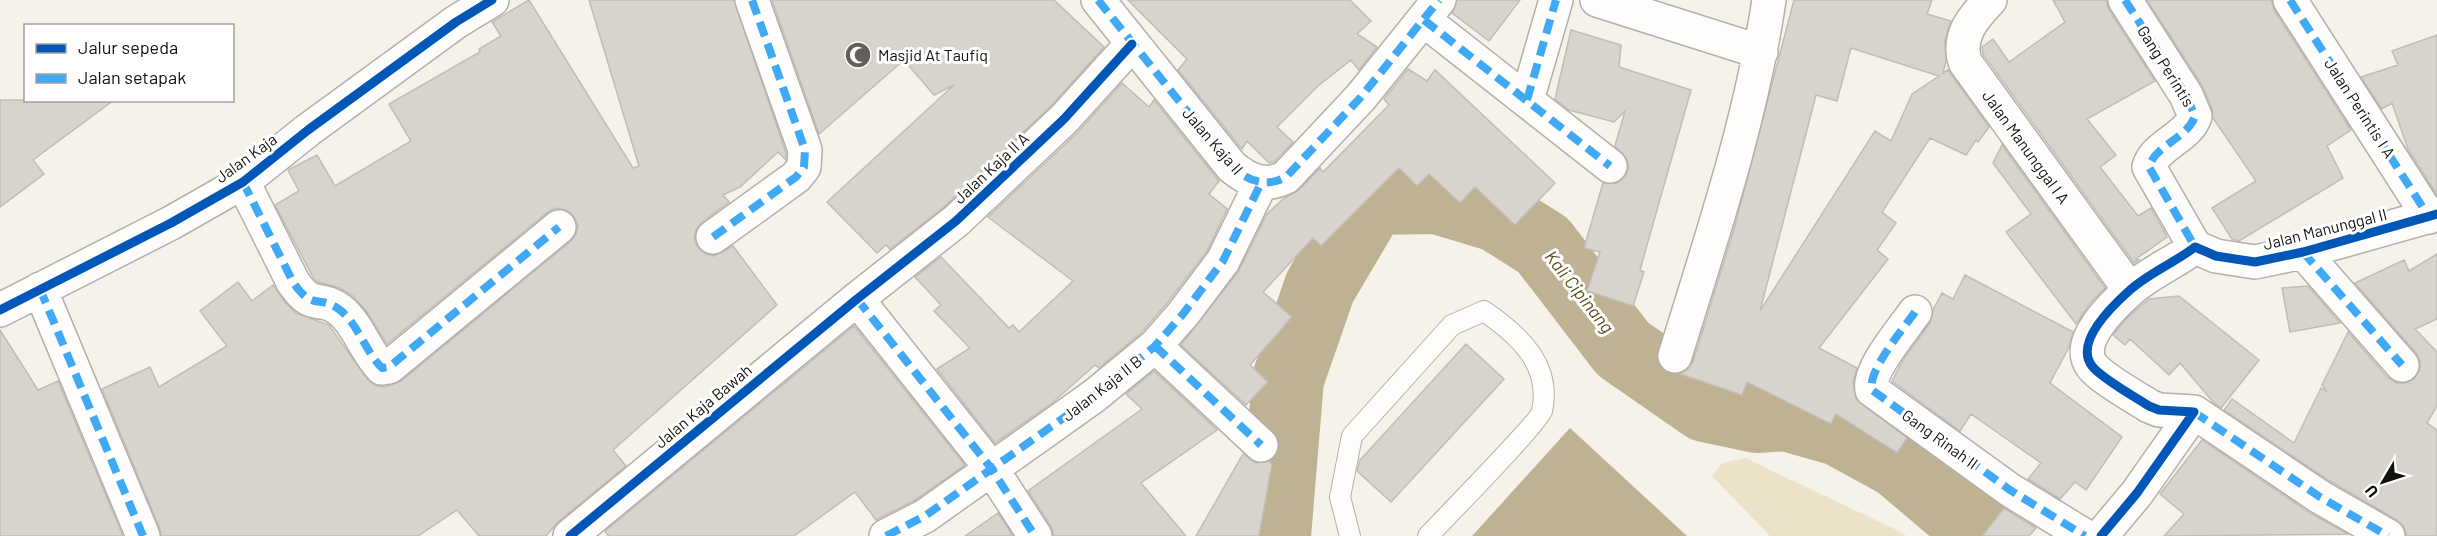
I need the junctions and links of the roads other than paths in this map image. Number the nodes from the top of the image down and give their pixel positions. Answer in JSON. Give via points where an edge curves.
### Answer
{"nodes":[{"id":1,"x":492,"y":0,"type":"edge"},
{"id":2,"x":752,"y":0,"type":"edge"},
{"id":3,"x":1098,"y":0,"type":"edge"},
{"id":4,"x":1556,"y":0,"type":"edge"},
{"id":5,"x":1597,"y":0,"type":"edge"},
{"id":6,"x":1769,"y":0,"type":"edge"},
{"id":7,"x":1990,"y":0,"type":"edge"},
{"id":8,"x":2125,"y":0,"type":"edge"},
{"id":9,"x":2290,"y":0,"type":"edge"},
{"id":10,"x":1431,"y":10,"type":"edge"},
{"id":11,"x":1132,"y":44,"type":"junction"},
{"id":12,"x":1761,"y":52,"type":"junction"},
{"id":13,"x":1527,"y":100,"type":"junction"},
{"id":14,"x":1610,"y":166,"type":"dead end"},
{"id":15,"x":243,"y":182,"type":"junction"},
{"id":16,"x":1261,"y":183,"type":"junction"},
{"id":17,"x":2433,"y":216,"type":"edge"},
{"id":18,"x":559,"y":227,"type":"dead end"},
{"id":19,"x":713,"y":237,"type":"dead end"},
{"id":20,"x":2195,"y":248,"type":"junction"},
{"id":21,"x":2303,"y":252,"type":"junction"},
{"id":22,"x":40,"y":289,"type":"junction"},
{"id":23,"x":2130,"y":290,"type":"junction"},
{"id":24,"x":856,"y":299,"type":"junction"},
{"id":25,"x":0,"y":310,"type":"edge"},
{"id":26,"x":1915,"y":312,"type":"dead end"},
{"id":27,"x":1155,"y":346,"type":"junction"},
{"id":28,"x":1675,"y":356,"type":"dead end"},
{"id":29,"x":2402,"y":364,"type":"dead end"},
{"id":30,"x":2194,"y":412,"type":"junction"},
{"id":31,"x":1261,"y":445,"type":"dead end"},
{"id":32,"x":991,"y":468,"type":"junction"},
{"id":33,"x":143,"y":536,"type":"edge"},
{"id":34,"x":570,"y":536,"type":"edge"},
{"id":35,"x":886,"y":536,"type":"edge"},
{"id":36,"x":1035,"y":536,"type":"edge"},
{"id":37,"x":1350,"y":536,"type":"edge"},
{"id":38,"x":1428,"y":536,"type":"edge"},
{"id":39,"x":2085,"y":536,"type":"edge"},
{"id":40,"x":2102,"y":536,"type":"edge"},
{"id":41,"x":2388,"y":536,"type":"edge"}],
"edges":[{"from":1,"to":15,"type":"street","name":"Jalan Kaja","via":[[317,123]]},
{"from":2,"to":19,"type":"street","via":[[805,150],[804,167],[796,177]]},
{"from":3,"to":11,"type":"street","name":"Jalan Kaja II"},
{"from":4,"to":13,"type":"street"},
{"from":5,"to":12,"type":"street"},
{"from":6,"to":12,"type":"street"},
{"from":7,"to":23,"type":"street","name":"Jalan Manunggal I A","via":[[1965,34],[1961,49],[1965,62]]},
{"from":8,"to":20,"type":"street","name":"Gang Perintis","via":[[2186,95],[2195,116],[2190,126],[2153,158],[2149,167]]},
{"from":9,"to":17,"type":"street","name":"Jalan Perintis I A"},
{"from":10,"to":13,"type":"street"},
{"from":10,"to":16,"type":"street","name":"Jalan Kaja II","via":[[1361,97],[1286,177],[1276,183]]},
{"from":11,"to":16,"type":"street","name":"Jalan Kaja II","via":[[1232,166],[1247,179]]},
{"from":11,"to":24,"type":"street","name":"Jalan Kaja II A","via":[[1014,168],[956,221]]},
{"from":12,"to":28,"type":"street","via":[[1720,210]]},
{"from":13,"to":14,"type":"street"},
{"from":15,"to":18,"type":"street","via":[[302,296],[333,305],[346,315],[382,368],[389,367]]},
{"from":15,"to":22,"type":"street","name":"Jalan Kaja"},
{"from":16,"to":27,"type":"street","name":"Jalan Kaja II B","via":[[1223,261]]},
{"from":17,"to":21,"type":"street","name":"Jalan Manunggal II"},
{"from":20,"to":21,"type":"street","name":"Jalan Manunggal II","via":[[2216,256],[2255,262]]},
{"from":20,"to":23,"type":"street"},
{"from":21,"to":29,"type":"street"},
{"from":22,"to":25,"type":"street","name":"Jalan Kaja"},
{"from":22,"to":33,"type":"street"},
{"from":23,"to":30,"type":"street","via":[[2095,328],[2086,357],[2093,368],[2149,406]]},
{"from":24,"to":32,"type":"street"},
{"from":24,"to":34,"type":"street","name":"Jalan Kaja Bawah"},
{"from":26,"to":39,"type":"street","name":"Gang Rinah II","via":[[1879,364],[1872,390],[2010,490]]},
{"from":27,"to":31,"type":"street"},
{"from":27,"to":32,"type":"street","name":"Jalan Kaja II B","via":[[1094,396]]},
{"from":30,"to":40,"type":"street"},
{"from":30,"to":41,"type":"street","via":[[2320,497]]},
{"from":32,"to":35,"type":"street","name":"Jalan Kaja II B","via":[[925,516]]},
{"from":32,"to":36,"type":"street"},
{"from":37,"to":38,"type":"lane","via":[[1340,498],[1352,436],[1452,325],[1484,311],[1504,325],[1536,359],[1544,381],[1542,414]]}]}
